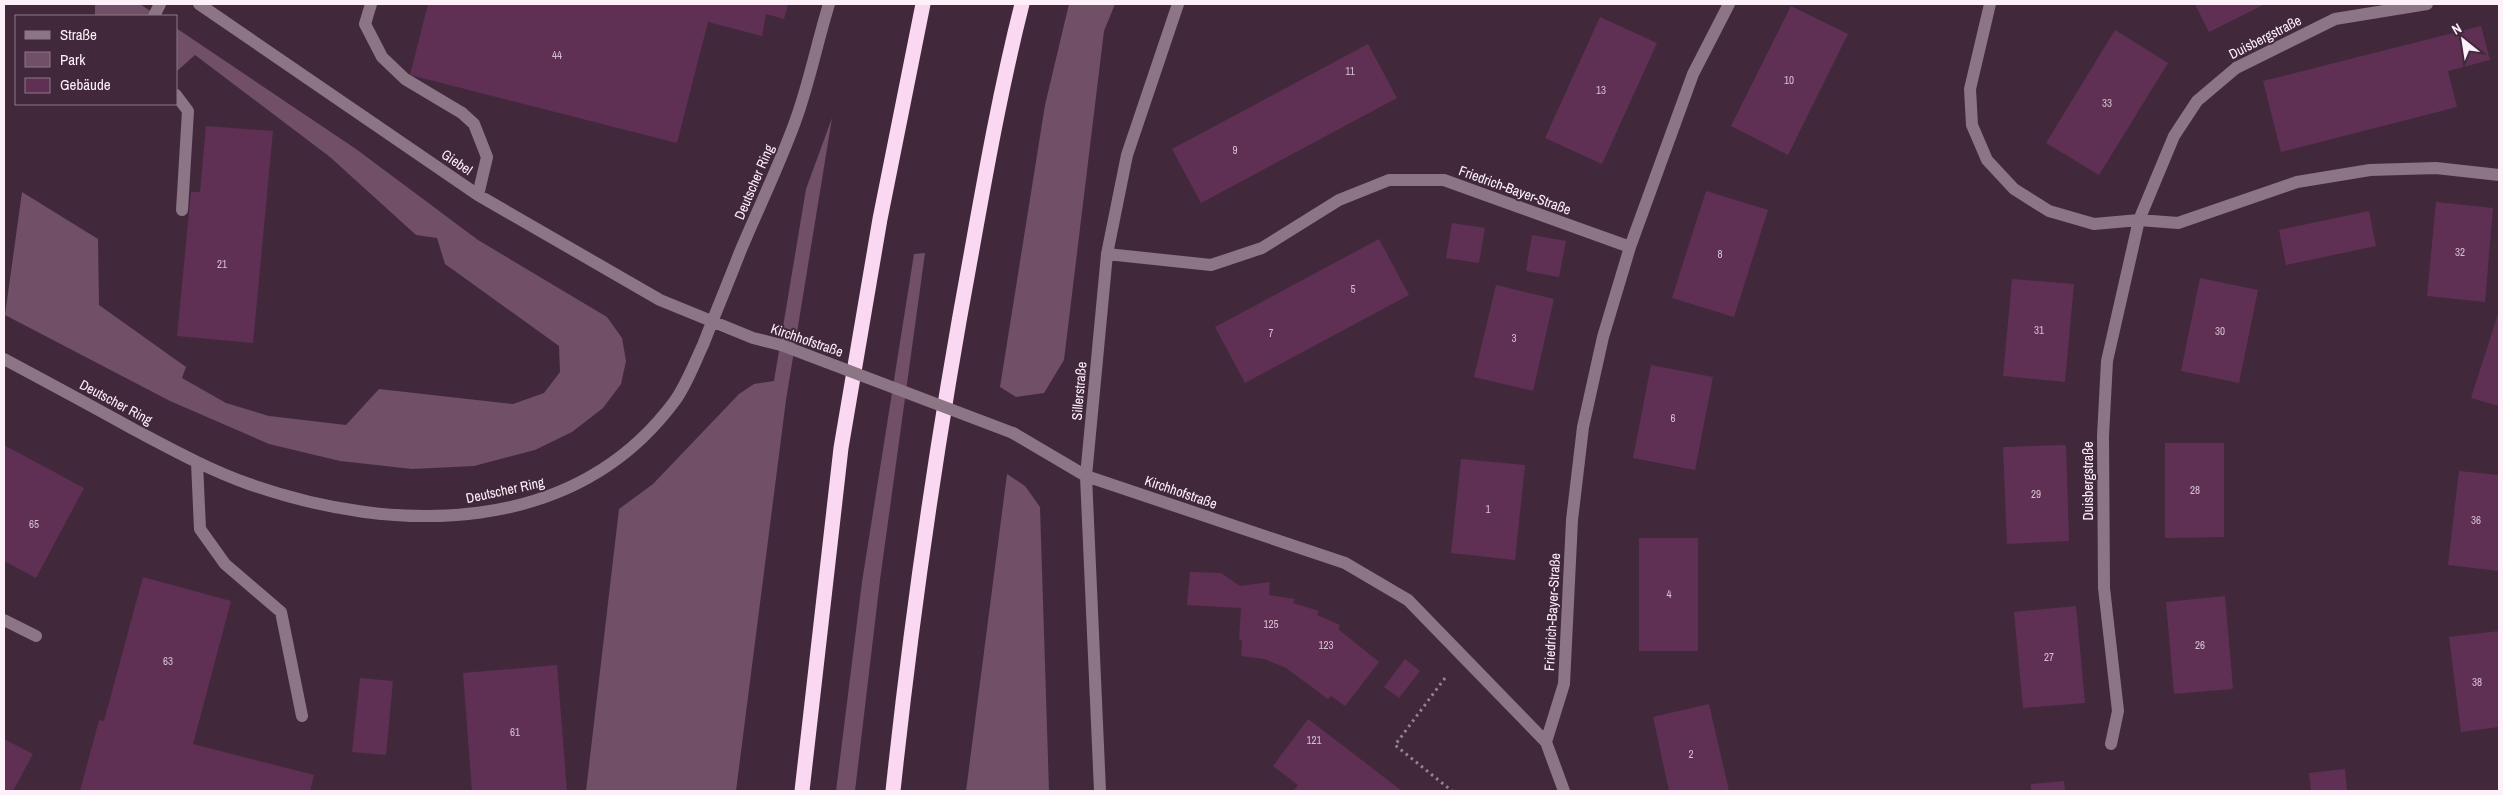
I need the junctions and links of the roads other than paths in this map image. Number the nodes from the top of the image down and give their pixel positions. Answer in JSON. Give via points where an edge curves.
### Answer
{"nodes":[{"id":1,"x":199,"y":4,"type":"edge"},
{"id":2,"x":371,"y":4,"type":"edge"},
{"id":3,"x":828,"y":4,"type":"edge"},
{"id":4,"x":923,"y":4,"type":"edge"},
{"id":5,"x":1022,"y":4,"type":"edge"},
{"id":6,"x":1178,"y":4,"type":"edge"},
{"id":7,"x":1729,"y":4,"type":"edge"},
{"id":8,"x":1990,"y":4,"type":"edge"},
{"id":9,"x":2427,"y":4,"type":"edge"},
{"id":10,"x":178,"y":98,"type":"edge"},
{"id":11,"x":2499,"y":175,"type":"edge"},
{"id":12,"x":478,"y":195,"type":"junction"},
{"id":13,"x":182,"y":210,"type":"dead end"},
{"id":14,"x":2139,"y":220,"type":"junction"},
{"id":15,"x":1630,"y":247,"type":"junction"},
{"id":16,"x":1107,"y":254,"type":"junction"},
{"id":17,"x":712,"y":322,"type":"junction"},
{"id":18,"x":4,"y":359,"type":"edge"},
{"id":19,"x":196,"y":463,"type":"junction"},
{"id":20,"x":1086,"y":476,"type":"junction"},
{"id":21,"x":4,"y":620,"type":"edge"},
{"id":22,"x":36,"y":636,"type":"dead end"},
{"id":23,"x":302,"y":716,"type":"dead end"},
{"id":24,"x":1546,"y":742,"type":"junction"},
{"id":25,"x":2111,"y":744,"type":"dead end"},
{"id":26,"x":802,"y":791,"type":"edge"},
{"id":27,"x":893,"y":791,"type":"edge"},
{"id":28,"x":1100,"y":791,"type":"edge"},
{"id":29,"x":1564,"y":791,"type":"edge"}],
"edges":[{"from":1,"to":12,"type":"street","name":"Giebel"},
{"from":2,"to":12,"type":"street","via":[[365,24],[382,57],[405,79],[462,113],[474,124],[487,157]]},
{"from":3,"to":17,"type":"street","name":"Deutscher Ring","via":[[795,121]]},
{"from":4,"to":26,"type":"highway","via":[[880,219],[842,448]]},
{"from":5,"to":27,"type":"highway","via":[[990,149],[931,493]]},
{"from":6,"to":16,"type":"street","name":"Sillerstraße","via":[[1127,154]]},
{"from":7,"to":15,"type":"street","name":"Friedrich-Bayer-Straße","via":[[1693,74]]},
{"from":8,"to":14,"type":"street","via":[[1970,89],[1972,125],[1987,160],[2014,189],[2049,211],[2094,224]]},
{"from":9,"to":14,"type":"street","name":"Duisbergstraße","via":[[2334,19],[2236,68],[2197,101],[2174,136]]},
{"from":10,"to":13,"type":"street","via":[[188,111]]},
{"from":11,"to":14,"type":"street","via":[[2436,168],[2370,170],[2297,182],[2178,223]]},
{"from":12,"to":17,"type":"street","name":"Giebel","via":[[660,300]]},
{"from":14,"to":25,"type":"street","name":"Duisbergstraße","via":[[2108,361],[2103,436],[2104,588],[2118,712]]},
{"from":15,"to":16,"type":"street","name":"Friedrich-Bayer-Straße","via":[[1444,180],[1389,180],[1339,200],[1262,248],[1211,265]]},
{"from":15,"to":24,"type":"street","name":"Friedrich-Bayer-Straße","via":[[1603,337],[1583,427],[1572,520],[1564,684]]},
{"from":16,"to":20,"type":"street","name":"Sillerstraße"},
{"from":17,"to":19,"type":"street","name":"Deutscher Ring","via":[[676,400],[653,427],[596,474],[538,501],[480,512],[399,516],[294,497]]},
{"from":17,"to":20,"type":"street","name":"Kirchhofstraße","bridge":true,"via":[[1013,433]]},
{"from":18,"to":19,"type":"street","name":"Deutscher Ring"},
{"from":19,"to":23,"type":"street","via":[[200,529],[225,564],[281,612]]},
{"from":20,"to":24,"type":"street","name":"Kirchhofstraße","via":[[1345,563],[1408,600]]},
{"from":20,"to":28,"type":"street","name":"Sillerstraße"},
{"from":21,"to":22,"type":"street"},
{"from":24,"to":29,"type":"street","name":"Kirchhofstraße"}]}
